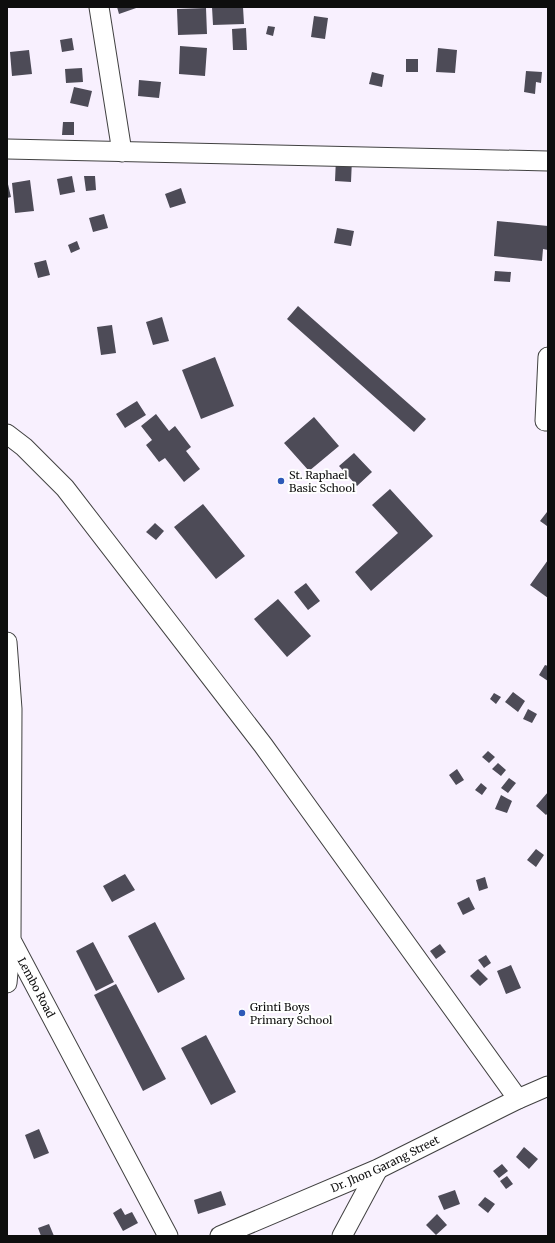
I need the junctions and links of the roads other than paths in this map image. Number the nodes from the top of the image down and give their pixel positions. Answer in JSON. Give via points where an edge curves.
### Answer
{"nodes":[{"id":1,"x":99,"y":7,"type":"edge"},
{"id":2,"x":7,"y":149,"type":"edge"},
{"id":3,"x":122,"y":152,"type":"junction"},
{"id":4,"x":548,"y":161,"type":"edge"},
{"id":5,"x":548,"y":358,"type":"edge"},
{"id":6,"x":548,"y":421,"type":"edge"},
{"id":7,"x":7,"y":434,"type":"edge"},
{"id":8,"x":7,"y":642,"type":"edge"},
{"id":9,"x":11,"y":940,"type":"junction"},
{"id":10,"x":7,"y":983,"type":"edge"},
{"id":11,"x":548,"y":1086,"type":"edge"},
{"id":12,"x":518,"y":1099,"type":"junction"},
{"id":13,"x":378,"y":1168,"type":"junction"},
{"id":14,"x":241,"y":1232,"type":"edge"},
{"id":15,"x":168,"y":1236,"type":"edge"},
{"id":16,"x":220,"y":1236,"type":"edge"},
{"id":17,"x":342,"y":1236,"type":"edge"}],
"edges":[{"from":1,"to":3,"type":"street"},
{"from":2,"to":3,"type":"street"},
{"from":3,"to":4,"type":"street"},
{"from":5,"to":6,"type":"street","via":[[545,421]]},
{"from":7,"to":12,"type":"street","via":[[24,447],[65,488],[262,744]]},
{"from":8,"to":9,"type":"street","name":"Lembo Road","via":[[12,709]]},
{"from":9,"to":10,"type":"street"},
{"from":9,"to":15,"type":"street","name":"Lembo Road"},
{"from":11,"to":12,"type":"street","name":"Dr. Jhon Garang Street"},
{"from":12,"to":13,"type":"street","name":"Dr. Jhon Garang Street"},
{"from":13,"to":14,"type":"street","name":"Dr. Jhon Garang Street"},
{"from":13,"to":17,"type":"street"},
{"from":14,"to":16,"type":"street","name":"Dr. Jhon Garang Street"}]}
